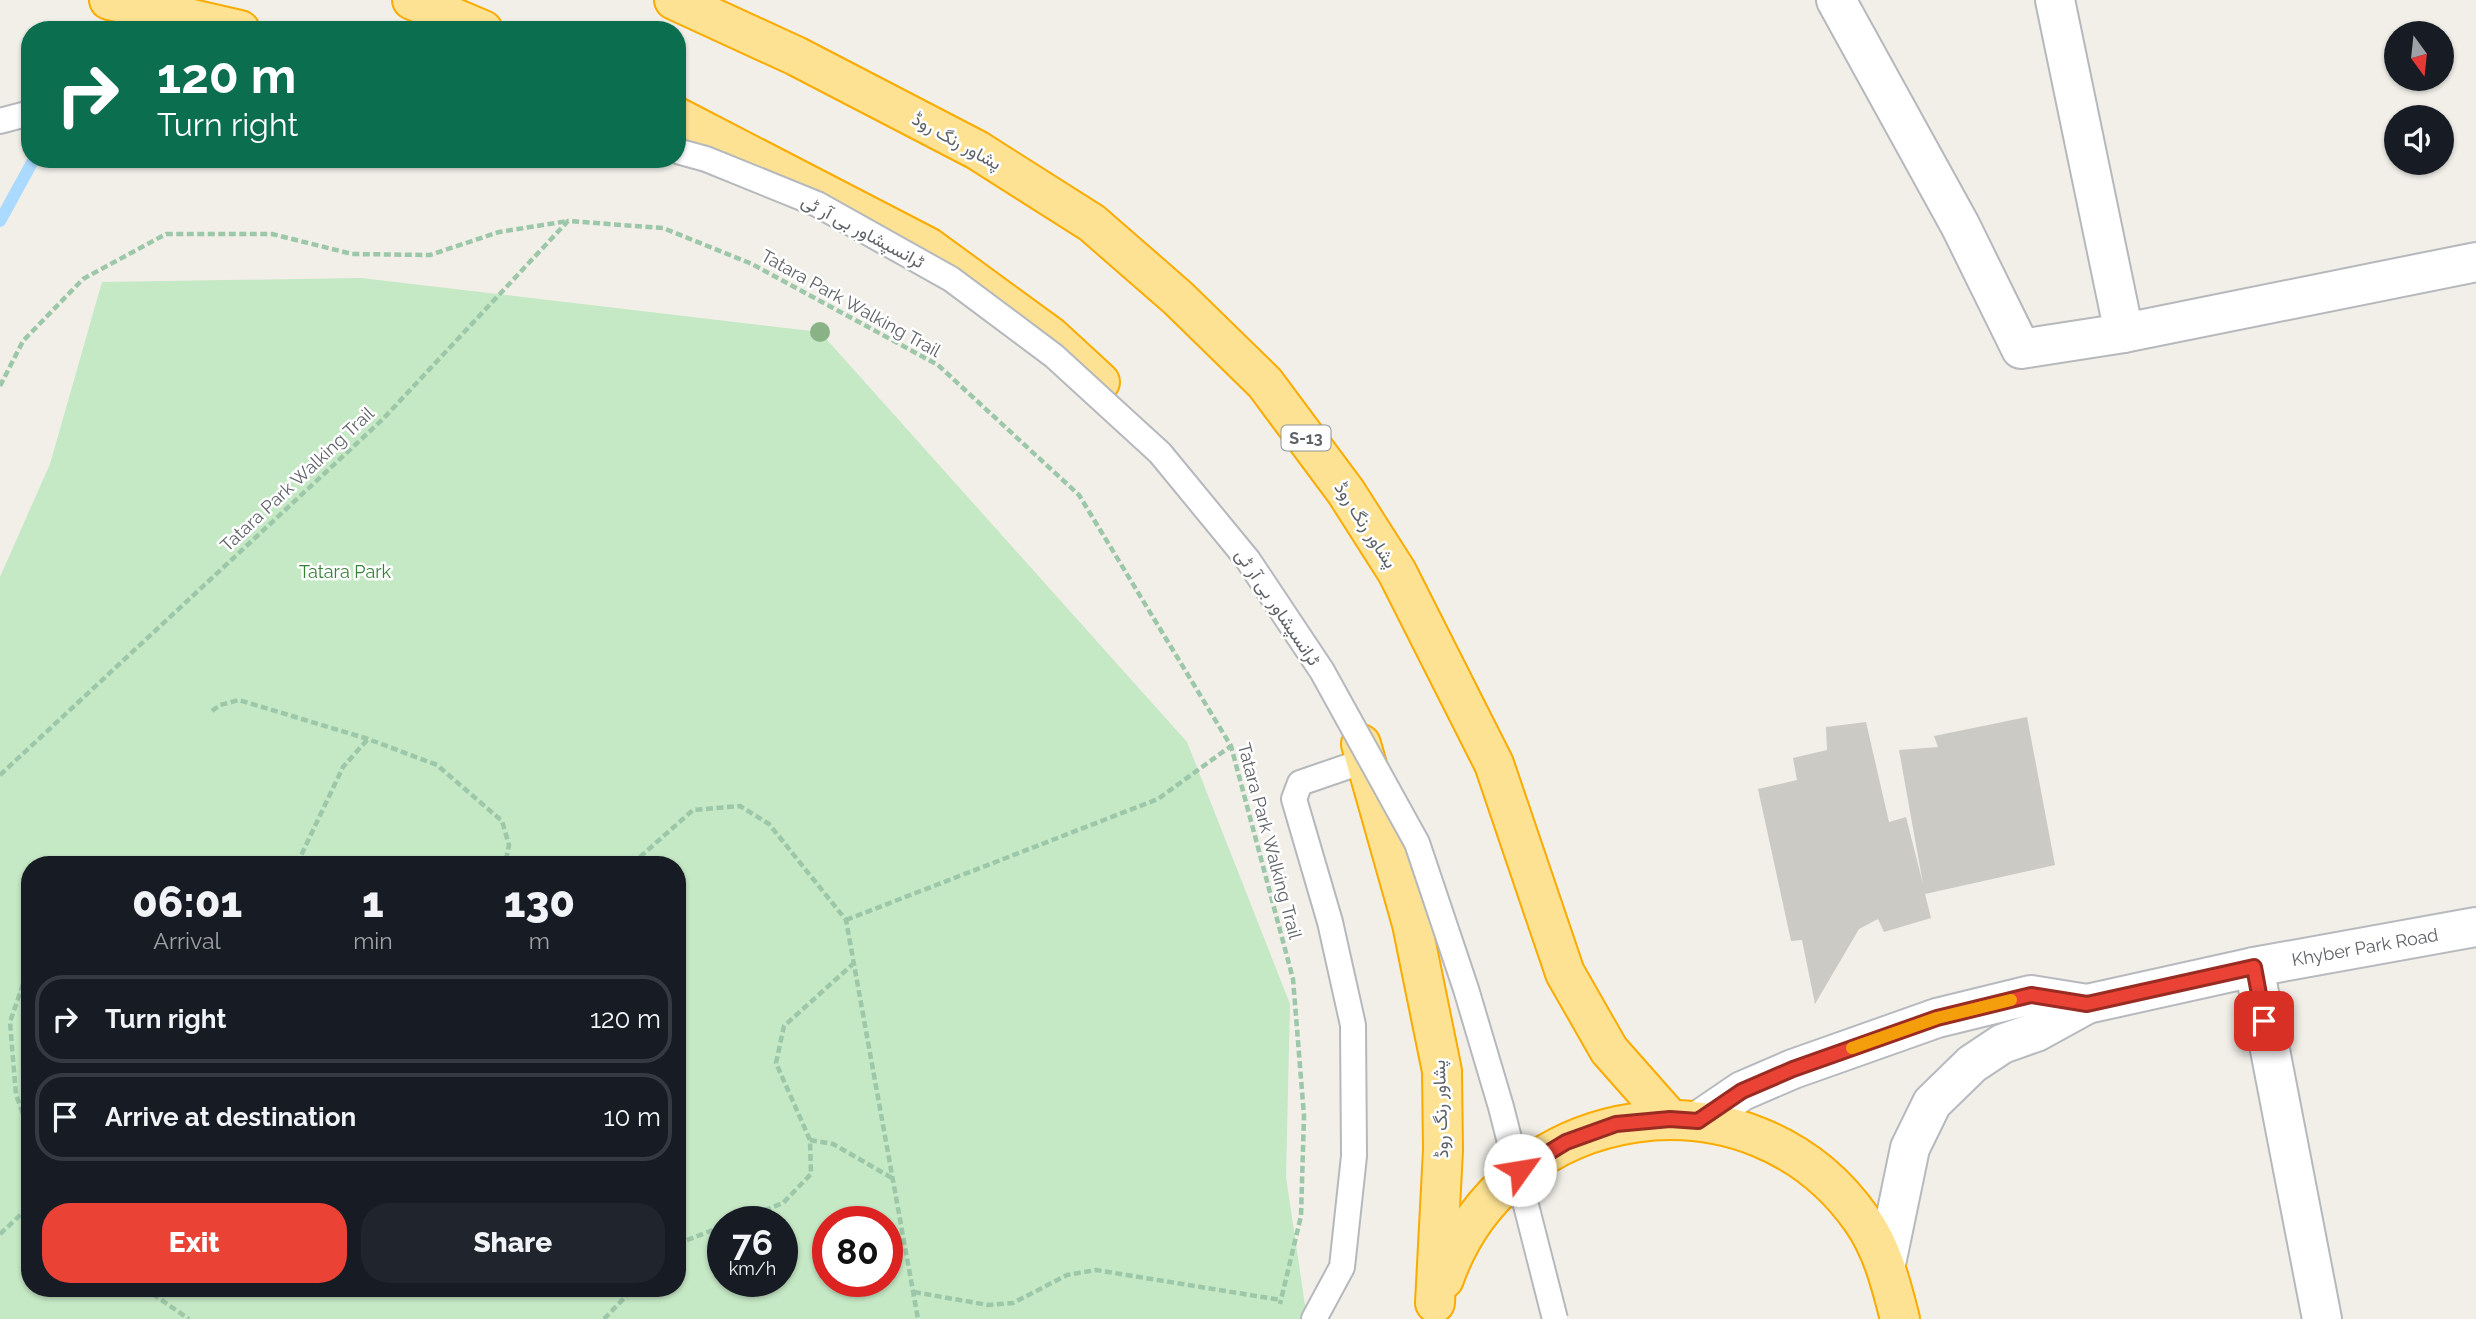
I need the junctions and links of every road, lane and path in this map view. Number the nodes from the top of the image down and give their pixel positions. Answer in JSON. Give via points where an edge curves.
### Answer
{"nodes":[{"id":1,"x":109,"y":0,"type":"edge"},
{"id":2,"x":412,"y":0,"type":"edge"},
{"id":3,"x":674,"y":0,"type":"edge"},
{"id":4,"x":1836,"y":0,"type":"edge"},
{"id":5,"x":2055,"y":0,"type":"edge"},
{"id":6,"x":201,"y":21,"type":"edge"},
{"id":7,"x":462,"y":21,"type":"edge"},
{"id":8,"x":21,"y":115,"type":"edge"},
{"id":9,"x":0,"y":121,"type":"edge"},
{"id":10,"x":686,"y":132,"type":"edge"},
{"id":11,"x":686,"y":133,"type":"edge"},
{"id":12,"x":568,"y":221,"type":"junction"},
{"id":13,"x":2476,"y":262,"type":"edge"},
{"id":14,"x":2124,"y":333,"type":"junction"},
{"id":15,"x":0,"y":386,"type":"edge"},
{"id":16,"x":212,"y":711,"type":"dead end"},
{"id":17,"x":368,"y":739,"type":"junction"},
{"id":18,"x":1231,"y":746,"type":"junction"},
{"id":19,"x":1367,"y":760,"type":"junction"},
{"id":20,"x":0,"y":775,"type":"edge"},
{"id":21,"x":301,"y":856,"type":"edge"},
{"id":22,"x":507,"y":856,"type":"edge"},
{"id":23,"x":641,"y":856,"type":"edge"},
{"id":24,"x":846,"y":920,"type":"junction"},
{"id":25,"x":2476,"y":927,"type":"edge"},
{"id":26,"x":854,"y":963,"type":"junction"},
{"id":27,"x":2254,"y":967,"type":"junction"},
{"id":28,"x":21,"y":990,"type":"edge"},
{"id":29,"x":2087,"y":1004,"type":"junction"},
{"id":30,"x":21,"y":1108,"type":"edge"},
{"id":31,"x":1684,"y":1120,"type":"junction"},
{"id":32,"x":810,"y":1140,"type":"junction"},
{"id":33,"x":893,"y":1179,"type":"junction"},
{"id":34,"x":775,"y":1206,"type":"edge"},
{"id":35,"x":21,"y":1214,"type":"edge"},
{"id":36,"x":707,"y":1232,"type":"edge"},
{"id":37,"x":0,"y":1234,"type":"edge"},
{"id":38,"x":686,"y":1240,"type":"edge"},
{"id":39,"x":1886,"y":1264,"type":"junction"},
{"id":40,"x":914,"y":1292,"type":"junction"},
{"id":41,"x":157,"y":1297,"type":"edge"},
{"id":42,"x":625,"y":1297,"type":"edge"},
{"id":43,"x":1281,"y":1300,"type":"junction"},
{"id":44,"x":1280,"y":1309,"type":"dead end"},
{"id":45,"x":1435,"y":1311,"type":"edge"},
{"id":46,"x":189,"y":1319,"type":"edge"},
{"id":47,"x":604,"y":1319,"type":"edge"},
{"id":48,"x":918,"y":1319,"type":"edge"},
{"id":49,"x":1314,"y":1319,"type":"edge"},
{"id":50,"x":1555,"y":1319,"type":"edge"},
{"id":51,"x":1900,"y":1319,"type":"edge"},
{"id":52,"x":2322,"y":1319,"type":"edge"}],
"edges":[{"from":1,"to":6,"type":"highway"},
{"from":2,"to":7,"type":"highway"},
{"from":3,"to":31,"type":"highway","name":"پشاور رنگ روڈ","number":"S-13","via":[[796,56],[977,150],[1093,223],[1265,383],[1346,492],[1397,572],[1494,764],[1565,973],[1609,1050]]},
{"from":4,"to":14,"type":"street","via":[[1960,225],[2021,349]]},
{"from":5,"to":14,"type":"street"},
{"from":8,"to":9,"type":"lane"},
{"from":10,"to":19,"type":"highway","name":"پشاور رنگ روڈ","via":[[928,247],[1050,336],[1162,439],[1260,559],[1340,683]]},
{"from":11,"to":50,"type":"lane","name":"ٹرانسپشاور بی آر ٹی","bridge":true,"via":[[706,159],[817,204],[951,279],[1054,356],[1160,453],[1248,559],[1322,671],[1417,844],[1501,1107]]},
{"from":12,"to":15,"type":"path","via":[[499,232],[430,255],[352,254],[272,233],[166,234],[83,279],[23,341]]},
{"from":12,"to":18,"type":"path","name":"Tatara Park Walking Trail","via":[[663,228],[752,264],[937,365],[1079,495]]},
{"from":12,"to":20,"type":"path","name":"Tatara Park Walking Trail","via":[[383,419]]},
{"from":13,"to":14,"type":"street"},
{"from":16,"to":17,"type":"path","via":[[239,700]]},
{"from":17,"to":21,"type":"path","via":[[343,767]]},
{"from":17,"to":22,"type":"path","via":[[436,765],[502,821],[509,845]]},
{"from":18,"to":24,"type":"path","via":[[1158,799]]},
{"from":18,"to":43,"type":"path","name":"Tatara Park Walking Trail","via":[[1293,979],[1304,1116],[1301,1216]]},
{"from":19,"to":45,"type":"highway","name":"پشاور رنگ روڈ","via":[[1412,924],[1442,1071]]},
{"from":19,"to":49,"type":"lane","via":[[1300,783],[1294,799],[1330,922],[1353,1025],[1354,1156],[1342,1267]]},
{"from":23,"to":24,"type":"path","via":[[693,810],[740,806],[769,824]]},
{"from":24,"to":26,"type":"path"},
{"from":25,"to":27,"type":"street","name":"Khyber Park Road"},
{"from":26,"to":32,"type":"path","via":[[784,1026],[776,1063]]},
{"from":26,"to":33,"type":"path"},
{"from":27,"to":29,"type":"street","name":"Khyber Park Road"},
{"from":27,"to":52,"type":"street"},
{"from":28,"to":30,"type":"path","via":[[10,1022]]},
{"from":29,"to":31,"type":"street","via":[[2031,995],[1937,1018],[1793,1069]]},
{"from":29,"to":39,"type":"street","via":[[2036,1032],[2002,1044],[1972,1064],[1932,1103],[1910,1147]]},
{"from":31,"to":39,"type":"highway","via":[[1746,1132],[1791,1153],[1830,1183],[1863,1220]]},
{"from":31,"to":45,"type":"highway","via":[[1616,1124],[1566,1142],[1520,1170],[1482,1208],[1453,1252]]},
{"from":32,"to":33,"type":"path","via":[[833,1144]]},
{"from":32,"to":34,"type":"path","via":[[811,1174]]},
{"from":33,"to":40,"type":"path"},
{"from":35,"to":37,"type":"path"},
{"from":36,"to":38,"type":"path"},
{"from":39,"to":51,"type":"highway"},
{"from":40,"to":43,"type":"path","via":[[988,1305],[1013,1303],[1067,1275],[1096,1270]]},
{"from":40,"to":48,"type":"path"},
{"from":41,"to":46,"type":"path"},
{"from":42,"to":47,"type":"path"},
{"from":43,"to":44,"type":"path","name":"Tatara Park Walking Trail"}]}
